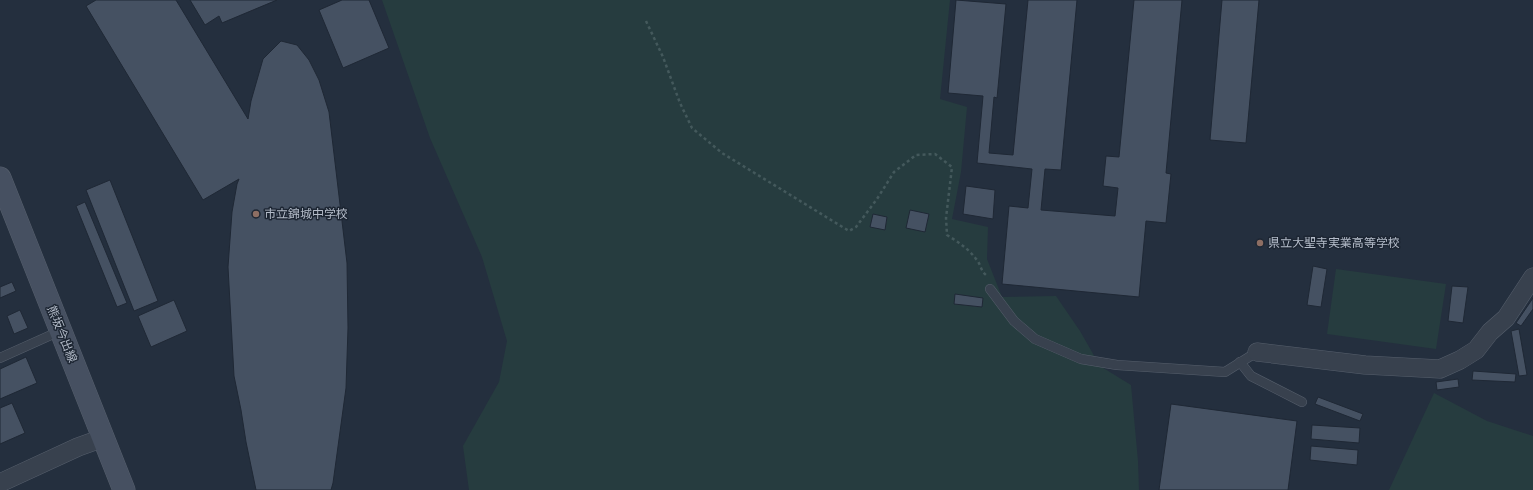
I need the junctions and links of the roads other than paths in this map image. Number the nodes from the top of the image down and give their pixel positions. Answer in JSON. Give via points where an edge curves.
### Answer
{"nodes":[{"id":1,"x":0,"y":180,"type":"edge"},
{"id":2,"x":1533,"y":277,"type":"edge"},
{"id":3,"x":990,"y":289,"type":"road end"},
{"id":4,"x":60,"y":331,"type":"junction"},
{"id":5,"x":1257,"y":352,"type":"joint"},
{"id":6,"x":0,"y":358,"type":"edge"},
{"id":7,"x":1240,"y":362,"type":"junction"},
{"id":8,"x":1302,"y":402,"type":"dead end"},
{"id":9,"x":103,"y":438,"type":"junction"},
{"id":10,"x":0,"y":483,"type":"edge"},
{"id":11,"x":124,"y":490,"type":"edge"}],
"edges":[{"from":1,"to":4,"type":"main road","name":"熊坂今出線"},
{"from":2,"to":5,"type":"street","via":[[1506,318],[1490,332],[1476,350],[1440,369],[1365,365]]},
{"from":3,"to":7,"type":"lane","via":[[1014,321],[1035,339],[1081,359],[1117,365],[1225,372]]},
{"from":4,"to":6,"type":"lane"},
{"from":4,"to":9,"type":"main road","name":"熊坂今出線"},
{"from":5,"to":7,"type":"lane"},
{"from":7,"to":8,"type":"lane","via":[[1251,376]]},
{"from":9,"to":10,"type":"street"},
{"from":9,"to":11,"type":"main road","name":"熊坂今出線"}]}
